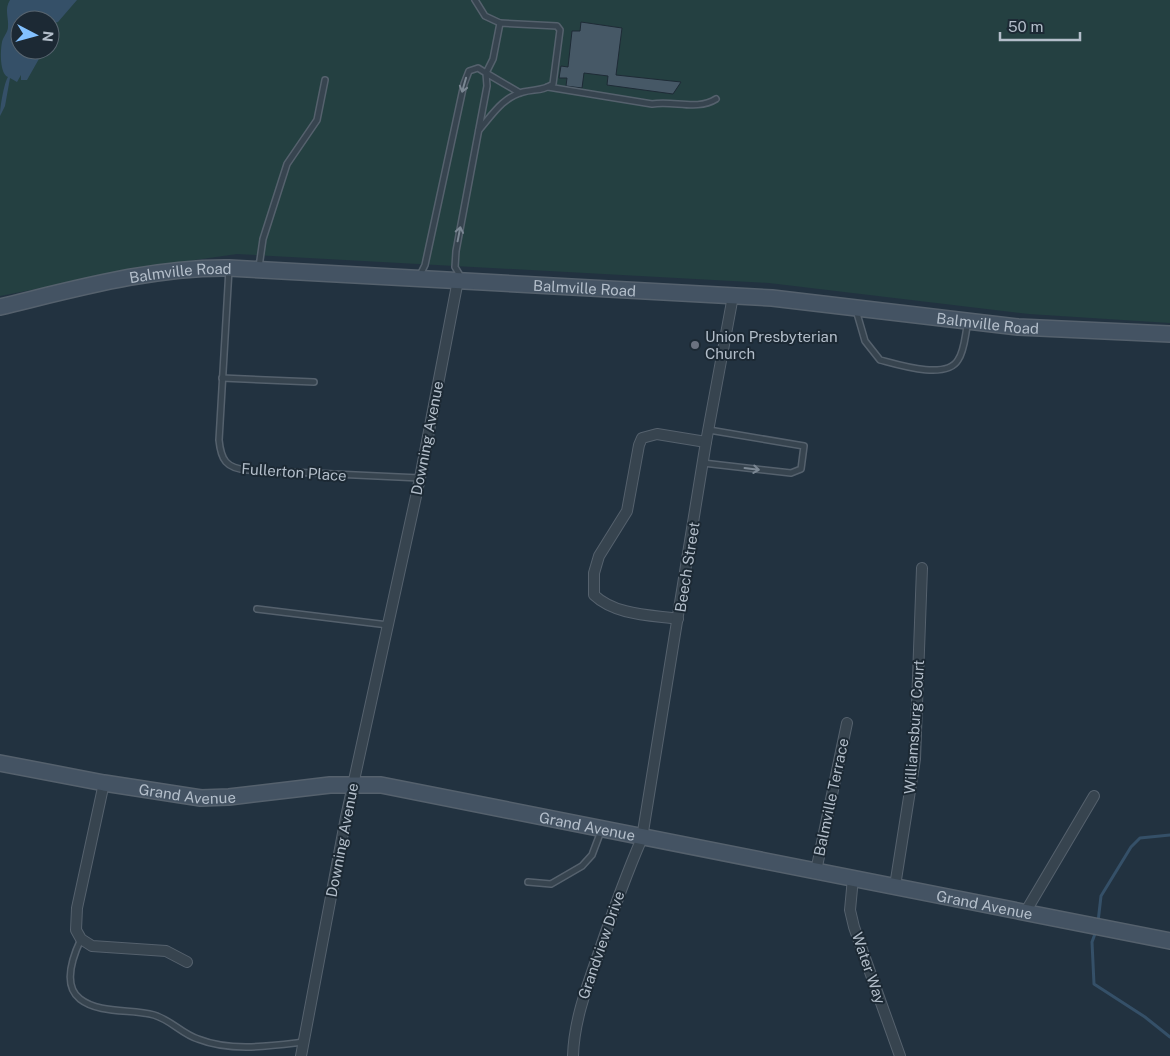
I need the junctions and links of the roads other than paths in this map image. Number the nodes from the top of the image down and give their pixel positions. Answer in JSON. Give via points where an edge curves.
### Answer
{"nodes":[{"id":1,"x":475,"y":0,"type":"edge"},
{"id":2,"x":500,"y":23,"type":"junction"},
{"id":3,"x":486,"y":73,"type":"junction"},
{"id":4,"x":325,"y":80,"type":"dead end"},
{"id":5,"x":548,"y":87,"type":"junction"},
{"id":6,"x":520,"y":93,"type":"junction"},
{"id":7,"x":716,"y":99,"type":"dead end"},
{"id":8,"x":479,"y":130,"type":"junction"},
{"id":9,"x":230,"y":268,"type":"junction"},
{"id":10,"x":259,"y":269,"type":"junction"},
{"id":11,"x":418,"y":278,"type":"junction"},
{"id":12,"x":460,"y":280,"type":"junction"},
{"id":13,"x":733,"y":296,"type":"junction"},
{"id":14,"x":0,"y":307,"type":"edge"},
{"id":15,"x":855,"y":307,"type":"junction"},
{"id":16,"x":968,"y":321,"type":"junction"},
{"id":17,"x":1170,"y":334,"type":"edge"},
{"id":18,"x":222,"y":378,"type":"junction"},
{"id":19,"x":314,"y":382,"type":"dead end"},
{"id":20,"x":709,"y":430,"type":"junction"},
{"id":21,"x":706,"y":442,"type":"junction"},
{"id":22,"x":703,"y":462,"type":"junction"},
{"id":23,"x":420,"y":478,"type":"junction"},
{"id":24,"x":922,"y":568,"type":"dead end"},
{"id":25,"x":257,"y":609,"type":"dead end"},
{"id":26,"x":678,"y":619,"type":"junction"},
{"id":27,"x":388,"y":625,"type":"junction"},
{"id":28,"x":847,"y":723,"type":"dead end"},
{"id":29,"x":0,"y":762,"type":"edge"},
{"id":30,"x":104,"y":783,"type":"junction"},
{"id":31,"x":353,"y":784,"type":"junction"},
{"id":32,"x":1094,"y":796,"type":"dead end"},
{"id":33,"x":602,"y":829,"type":"junction"},
{"id":34,"x":642,"y":838,"type":"junction"},
{"id":35,"x":816,"y":871,"type":"junction"},
{"id":36,"x":853,"y":878,"type":"junction"},
{"id":37,"x":528,"y":882,"type":"dead end"},
{"id":38,"x":895,"y":886,"type":"junction"},
{"id":39,"x":1026,"y":911,"type":"junction"},
{"id":40,"x":81,"y":939,"type":"junction"},
{"id":41,"x":1170,"y":941,"type":"edge"},
{"id":42,"x":187,"y":962,"type":"dead end"},
{"id":43,"x":304,"y":1042,"type":"junction"},
{"id":44,"x":301,"y":1056,"type":"edge"},
{"id":45,"x":573,"y":1056,"type":"edge"},
{"id":46,"x":900,"y":1056,"type":"edge"}],
"edges":[{"from":1,"to":2,"type":"lane","via":[[485,16]]},
{"from":2,"to":3,"type":"lane","via":[[493,59]]},
{"from":2,"to":5,"type":"lane","via":[[557,26],[560,30],[553,84]]},
{"from":3,"to":6,"type":"lane"},
{"from":3,"to":8,"type":"lane","via":[[487,86]]},
{"from":3,"to":11,"type":"lane","one_way":true,"via":[[478,68],[469,70],[464,84],[426,265]]},
{"from":4,"to":10,"type":"lane","via":[[317,120],[287,164],[263,238]]},
{"from":5,"to":6,"type":"lane"},
{"from":5,"to":7,"type":"lane","via":[[652,104],[702,105]]},
{"from":6,"to":8,"type":"lane","via":[[498,107]]},
{"from":12,"to":8,"type":"lane","one_way":true,"via":[[454,267],[456,251]]},
{"from":9,"to":10,"type":"street","name":"Balmville Road"},
{"from":9,"to":14,"type":"street","name":"Balmville Road","via":[[164,272]]},
{"from":9,"to":18,"type":"lane","name":"Fullerton Place"},
{"from":10,"to":11,"type":"street","name":"Balmville Road"},
{"from":11,"to":12,"type":"street","name":"Balmville Road"},
{"from":12,"to":13,"type":"street","name":"Balmville Road"},
{"from":12,"to":23,"type":"street","name":"Downing Avenue"},
{"from":13,"to":15,"type":"street","name":"Balmville Road"},
{"from":13,"to":20,"type":"street","name":"Beech Street"},
{"from":15,"to":16,"type":"street","name":"Balmville Road"},
{"from":15,"to":16,"type":"lane","via":[[866,341],[880,360],[934,371],[948,369],[957,362]]},
{"from":16,"to":17,"type":"street","name":"Balmville Road","via":[[1067,330]]},
{"from":18,"to":19,"type":"lane"},
{"from":18,"to":23,"type":"lane","name":"Fullerton Place","via":[[220,454],[229,466],[247,470]]},
{"from":20,"to":21,"type":"street","name":"Beech Street"},
{"from":22,"to":20,"type":"lane","one_way":true,"via":[[791,473],[801,469],[804,459],[804,446]]},
{"from":21,"to":22,"type":"street","name":"Beech Street"},
{"from":21,"to":26,"type":"street","via":[[657,434],[642,438],[627,511],[599,556],[594,573],[592,590],[602,603],[646,615]]},
{"from":22,"to":26,"type":"street","name":"Beech Street"},
{"from":23,"to":27,"type":"street","name":"Downing Avenue"},
{"from":24,"to":38,"type":"street","name":"Williamsburg Court","via":[[915,758]]},
{"from":25,"to":27,"type":"lane"},
{"from":26,"to":34,"type":"street","name":"Beech Street"},
{"from":27,"to":31,"type":"street","name":"Downing Avenue"},
{"from":28,"to":35,"type":"street","name":"Balmville Terrace"},
{"from":29,"to":30,"type":"street","name":"Grand Avenue"},
{"from":30,"to":31,"type":"street","name":"Grand Avenue","via":[[201,798]]},
{"from":30,"to":40,"type":"street","via":[[77,908],[76,930]]},
{"from":31,"to":33,"type":"street","name":"Grand Avenue","via":[[415,790]]},
{"from":31,"to":43,"type":"street","name":"Downing Avenue"},
{"from":32,"to":39,"type":"street"},
{"from":33,"to":34,"type":"street","name":"Grand Avenue"},
{"from":33,"to":37,"type":"lane","via":[[597,846],[582,866],[551,884]]},
{"from":34,"to":35,"type":"street","name":"Grand Avenue"},
{"from":34,"to":45,"type":"street","name":"Grandview Drive","via":[[624,878],[581,1005]]},
{"from":35,"to":36,"type":"street","name":"Grand Avenue"},
{"from":36,"to":38,"type":"street","name":"Grand Avenue"},
{"from":36,"to":46,"type":"street","name":"Water Way","via":[[850,910],[854,927]]},
{"from":38,"to":39,"type":"street","name":"Grand Avenue"},
{"from":39,"to":41,"type":"street","name":"Grand Avenue"},
{"from":40,"to":42,"type":"street","via":[[92,946],[166,951]]},
{"from":40,"to":43,"type":"lane","via":[[72,957],[70,981],[79,999],[98,1007],[156,1016],[197,1039],[222,1044],[258,1047]]},
{"from":43,"to":44,"type":"street","name":"Downing Avenue"}]}
